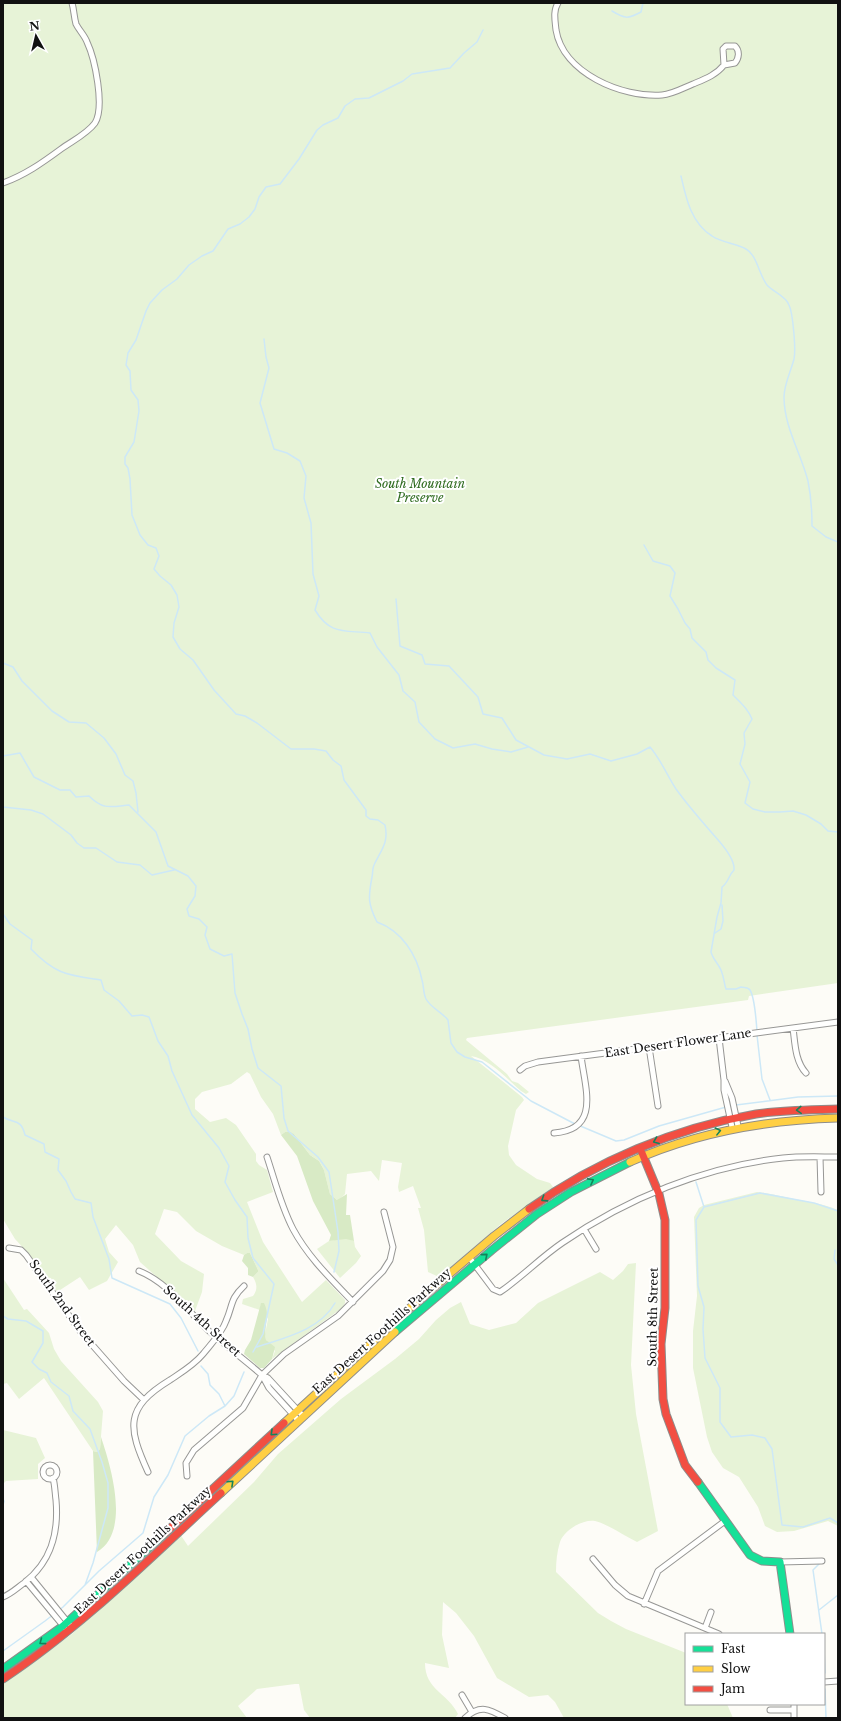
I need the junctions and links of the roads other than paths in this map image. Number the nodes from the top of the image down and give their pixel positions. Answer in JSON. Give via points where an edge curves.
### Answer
{"nodes":[{"id":1,"x":72,"y":3,"type":"edge"},
{"id":2,"x":558,"y":3,"type":"edge"},
{"id":3,"x":724,"y":65,"type":"dead end"},
{"id":4,"x":3,"y":183,"type":"edge"},
{"id":5,"x":838,"y":1022,"type":"edge"},
{"id":6,"x":794,"y":1028,"type":"junction"},
{"id":7,"x":718,"y":1038,"type":"junction"},
{"id":8,"x":649,"y":1047,"type":"junction"},
{"id":9,"x":581,"y":1056,"type":"junction"},
{"id":10,"x":520,"y":1070,"type":"dead end"},
{"id":11,"x":806,"y":1073,"type":"dead end"},
{"id":12,"x":724,"y":1080,"type":"junction"},
{"id":13,"x":731,"y":1096,"type":"junction"},
{"id":14,"x":725,"y":1098,"type":"junction"},
{"id":15,"x":658,"y":1106,"type":"dead end"},
{"id":16,"x":838,"y":1110,"type":"edge"},
{"id":17,"x":733,"y":1118,"type":"junction"},
{"id":18,"x":838,"y":1118,"type":"edge"},
{"id":19,"x":735,"y":1127,"type":"junction"},
{"id":20,"x":554,"y":1133,"type":"dead end"},
{"id":21,"x":640,"y":1147,"type":"junction"},
{"id":22,"x":643,"y":1156,"type":"junction"},
{"id":23,"x":266,"y":1157,"type":"dead end"},
{"id":24,"x":820,"y":1157,"type":"junction"},
{"id":25,"x":838,"y":1157,"type":"edge"},
{"id":26,"x":658,"y":1191,"type":"junction"},
{"id":27,"x":821,"y":1192,"type":"dead end"},
{"id":28,"x":384,"y":1212,"type":"dead end"},
{"id":29,"x":584,"y":1229,"type":"junction"},
{"id":30,"x":9,"y":1248,"type":"dead end"},
{"id":31,"x":596,"y":1248,"type":"dead end"},
{"id":32,"x":469,"y":1257,"type":"junction"},
{"id":33,"x":474,"y":1264,"type":"junction"},
{"id":34,"x":139,"y":1271,"type":"dead end"},
{"id":35,"x":244,"y":1286,"type":"dead end"},
{"id":36,"x":353,"y":1302,"type":"junction"},
{"id":37,"x":216,"y":1337,"type":"junction"},
{"id":38,"x":262,"y":1375,"type":"junction"},
{"id":39,"x":280,"y":1391,"type":"junction"},
{"id":40,"x":276,"y":1395,"type":"junction"},
{"id":41,"x":144,"y":1400,"type":"junction"},
{"id":42,"x":295,"y":1412,"type":"junction"},
{"id":43,"x":301,"y":1418,"type":"junction"},
{"id":44,"x":148,"y":1472,"type":"dead end"},
{"id":45,"x":187,"y":1476,"type":"dead end"},
{"id":46,"x":53,"y":1478,"type":"dead end"},
{"id":47,"x":725,"y":1522,"type":"junction"},
{"id":48,"x":593,"y":1559,"type":"dead end"},
{"id":49,"x":822,"y":1561,"type":"dead end"},
{"id":50,"x":780,"y":1562,"type":"junction"},
{"id":51,"x":31,"y":1577,"type":"junction"},
{"id":52,"x":26,"y":1581,"type":"junction"},
{"id":53,"x":3,"y":1597,"type":"edge"},
{"id":54,"x":644,"y":1604,"type":"junction"},
{"id":55,"x":711,"y":1612,"type":"dead end"},
{"id":56,"x":65,"y":1624,"type":"junction"},
{"id":57,"x":705,"y":1628,"type":"junction"},
{"id":58,"x":71,"y":1630,"type":"junction"},
{"id":59,"x":717,"y":1633,"type":"edge"},
{"id":60,"x":790,"y":1633,"type":"edge"},
{"id":61,"x":3,"y":1669,"type":"edge"},
{"id":62,"x":3,"y":1679,"type":"edge"},
{"id":63,"x":838,"y":1681,"type":"edge"},
{"id":64,"x":825,"y":1682,"type":"edge"},
{"id":65,"x":462,"y":1695,"type":"dead end"},
{"id":66,"x":794,"y":1707,"type":"edge"},
{"id":67,"x":770,"y":1710,"type":"dead end"},
{"id":68,"x":472,"y":1712,"type":"junction"},
{"id":69,"x":465,"y":1718,"type":"edge"},
{"id":70,"x":505,"y":1718,"type":"edge"},
{"id":71,"x":794,"y":1718,"type":"edge"}],
"edges":[{"from":1,"to":4,"type":"street","via":[[76,24],[87,41],[92,59],[99,97],[97,117],[87,131],[42,164]]},
{"from":2,"to":3,"type":"street","via":[[555,8],[555,23],[562,49],[582,70],[614,88],[657,95],[668,94],[708,78],[719,72]]},
{"from":5,"to":6,"type":"street","name":"East Desert Flower Lane"},
{"from":6,"to":7,"type":"street","name":"East Desert Flower Lane"},
{"from":6,"to":11,"type":"street","via":[[798,1061],[800,1068]]},
{"from":7,"to":8,"type":"street","name":"East Desert Flower Lane"},
{"from":7,"to":12,"type":"street"},
{"from":8,"to":9,"type":"street","name":"East Desert Flower Lane"},
{"from":8,"to":15,"type":"street"},
{"from":9,"to":10,"type":"street","name":"East Desert Flower Lane","via":[[538,1062]]},
{"from":9,"to":20,"type":"street","via":[[587,1110],[582,1122]]},
{"from":12,"to":13,"type":"street"},
{"from":12,"to":14,"type":"street"},
{"from":13,"to":14,"type":"street"},
{"from":13,"to":17,"type":"street"},
{"from":14,"to":17,"type":"street","via":[[728,1111]]},
{"from":16,"to":17,"type":"street","name":"East Desert Foothills Parkway","one_way":true,"via":[[779,1112]]},
{"from":17,"to":19,"type":"street"},
{"from":17,"to":21,"type":"street","name":"East Desert Foothills Parkway","one_way":true},
{"from":18,"to":19,"type":"street","name":"East Desert Foothills Parkway","via":[[781,1120]]},
{"from":22,"to":19,"type":"street","name":"East Desert Foothills Parkway","one_way":true,"via":[[686,1140]]},
{"from":21,"to":22,"type":"street","name":"South 8th Street"},
{"from":21,"to":32,"type":"street","name":"East Desert Foothills Parkway","one_way":true,"via":[[558,1190],[520,1215]]},
{"from":22,"to":26,"type":"street","name":"South 8th Street"},
{"from":33,"to":22,"type":"street","name":"East Desert Foothills Parkway","one_way":true,"via":[[517,1229],[562,1198],[601,1175]]},
{"from":23,"to":36,"type":"street","via":[[293,1229],[316,1263]]},
{"from":24,"to":25,"type":"street"},
{"from":24,"to":26,"type":"street","via":[[755,1162],[700,1176]]},
{"from":24,"to":27,"type":"street"},
{"from":26,"to":29,"type":"street"},
{"from":26,"to":47,"type":"street","name":"South 8th Street","via":[[665,1220],[665,1308],[661,1344],[666,1414],[685,1465]]},
{"from":28,"to":36,"type":"street","via":[[393,1241],[390,1260]]},
{"from":29,"to":31,"type":"street"},
{"from":29,"to":33,"type":"street","via":[[500,1292],[493,1288]]},
{"from":30,"to":41,"type":"street","name":"South 2nd Street","via":[[21,1250],[26,1255],[80,1331]]},
{"from":32,"to":33,"type":"street"},
{"from":32,"to":42,"type":"street","name":"East Desert Foothills Parkway","via":[[396,1319]]},
{"from":33,"to":43,"type":"street","name":"East Desert Foothills Parkway"},
{"from":34,"to":37,"type":"street","name":"South 4th Street","via":[[148,1274],[164,1286]]},
{"from":35,"to":37,"type":"street","via":[[235,1294],[226,1322]]},
{"from":36,"to":38,"type":"street","via":[[326,1326],[284,1354]]},
{"from":37,"to":38,"type":"street","name":"South 4th Street"},
{"from":37,"to":41,"type":"street","via":[[196,1362],[158,1387]]},
{"from":38,"to":39,"type":"street","name":"South 4th Street"},
{"from":38,"to":40,"type":"street","name":"South 4th Street","via":[[264,1382]]},
{"from":38,"to":45,"type":"street","via":[[243,1408],[194,1450],[186,1463]]},
{"from":39,"to":40,"type":"street"},
{"from":39,"to":42,"type":"street","name":"South 4th Street"},
{"from":40,"to":42,"type":"street","name":"South 4th Street"},
{"from":41,"to":44,"type":"street","via":[[137,1410],[134,1433],[137,1449]]},
{"from":42,"to":43,"type":"street","name":"South 4th Street"},
{"from":42,"to":56,"type":"street","name":"East Desert Foothills Parkway","one_way":true},
{"from":58,"to":43,"type":"street","name":"East Desert Foothills Parkway","one_way":true},
{"from":46,"to":51,"type":"street","via":[[57,1510],[56,1529],[44,1562]]},
{"from":47,"to":50,"type":"street","name":"South 8th Street","via":[[752,1557],[761,1561]]},
{"from":47,"to":54,"type":"street","via":[[658,1571]]},
{"from":48,"to":54,"type":"street","via":[[615,1585],[628,1596]]},
{"from":49,"to":50,"type":"street"},
{"from":50,"to":60,"type":"street"},
{"from":51,"to":52,"type":"street"},
{"from":51,"to":56,"type":"street","via":[[62,1615]]},
{"from":52,"to":53,"type":"street"},
{"from":52,"to":56,"type":"street","via":[[57,1620]]},
{"from":54,"to":57,"type":"street"},
{"from":55,"to":57,"type":"street"},
{"from":56,"to":58,"type":"street"},
{"from":56,"to":61,"type":"street","name":"East Desert Foothills Parkway","one_way":true},
{"from":57,"to":59,"type":"street"},
{"from":58,"to":62,"type":"street","name":"East Desert Foothills Parkway"},
{"from":63,"to":64,"type":"street"},
{"from":65,"to":68,"type":"street"},
{"from":66,"to":67,"type":"street"},
{"from":66,"to":71,"type":"street"},
{"from":68,"to":69,"type":"street"},
{"from":68,"to":70,"type":"street","via":[[486,1709]]}]}
